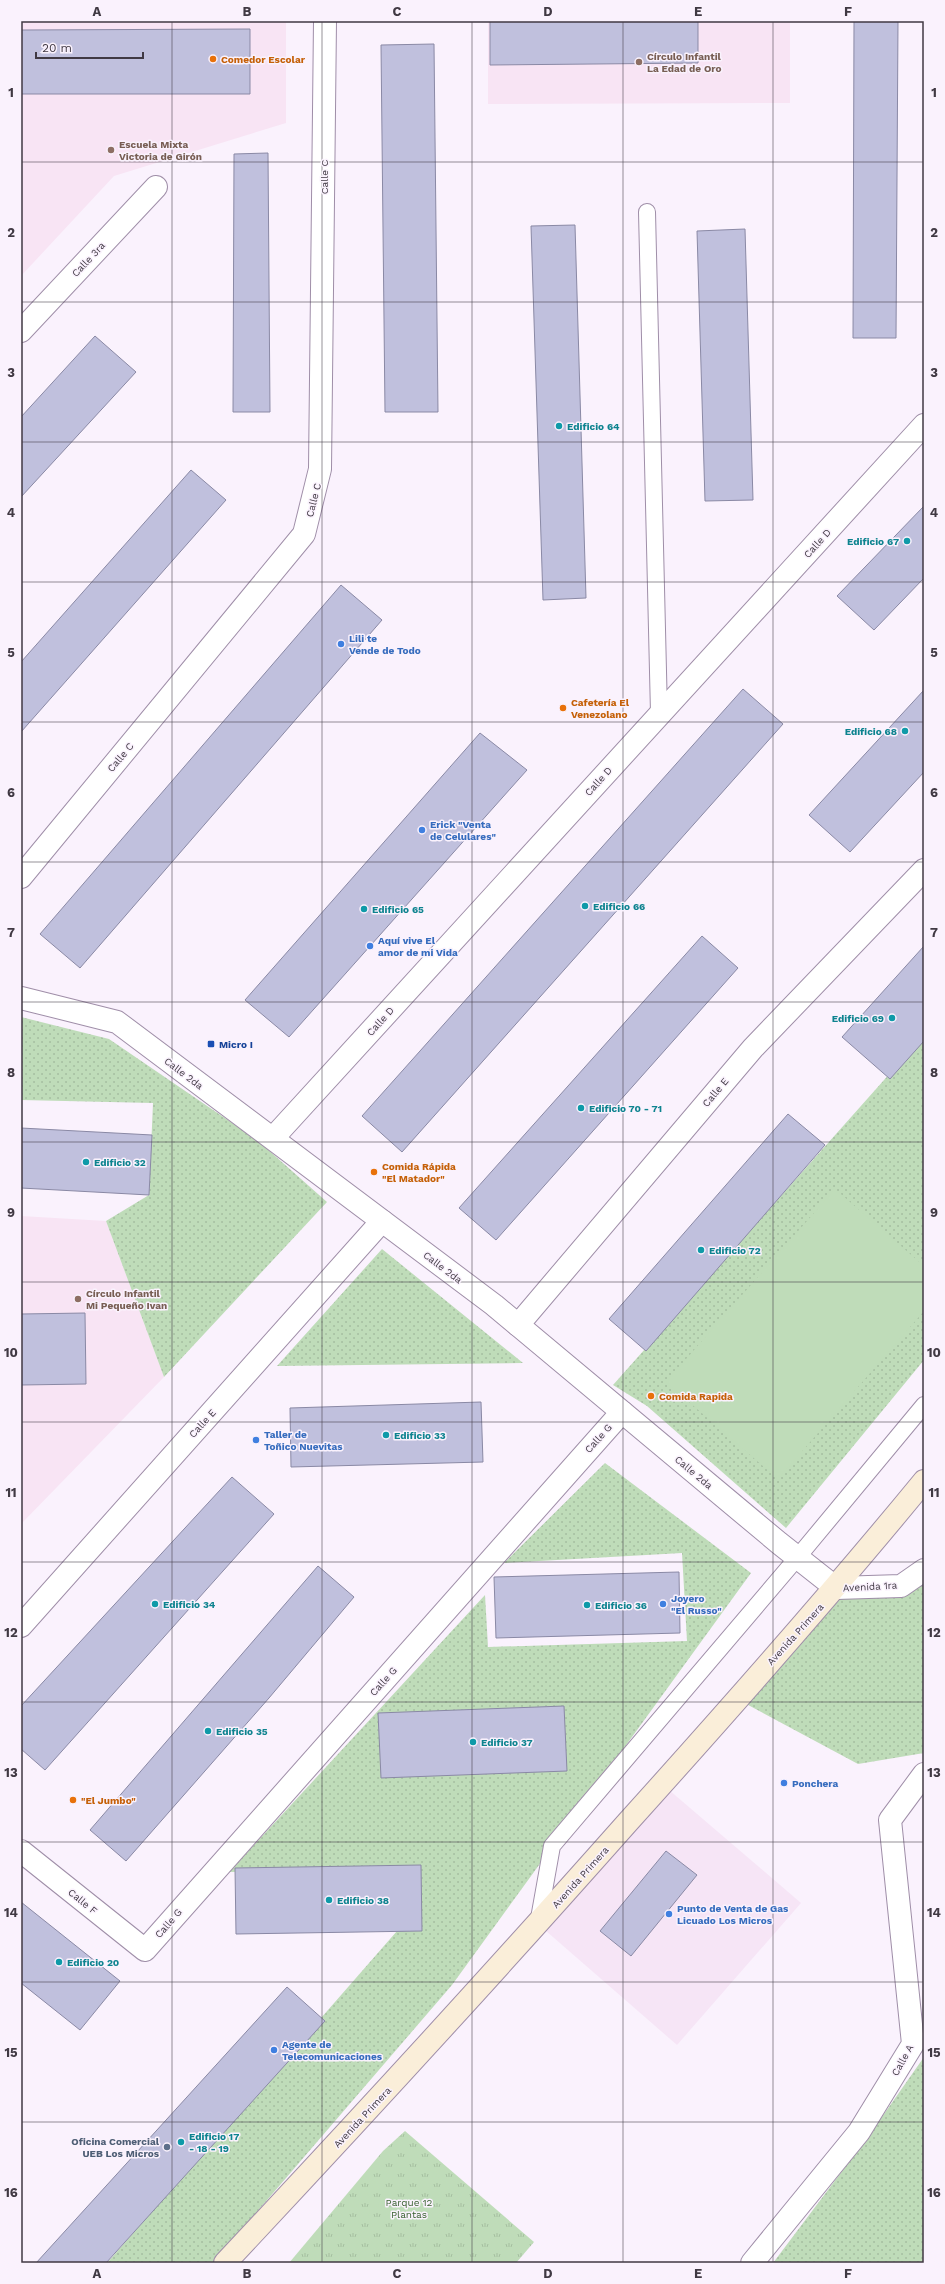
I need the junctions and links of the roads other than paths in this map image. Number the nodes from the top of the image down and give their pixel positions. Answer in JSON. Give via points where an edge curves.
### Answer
{"nodes":[{"id":1,"x":325,"y":21,"type":"edge"},
{"id":2,"x":156,"y":187,"type":"dead end"},
{"id":3,"x":647,"y":212,"type":"dead end"},
{"id":4,"x":21,"y":331,"type":"edge"},
{"id":5,"x":924,"y":425,"type":"edge"},
{"id":6,"x":659,"y":713,"type":"junction"},
{"id":7,"x":924,"y":870,"type":"edge"},
{"id":8,"x":21,"y":877,"type":"edge"},
{"id":9,"x":21,"y":998,"type":"edge"},
{"id":10,"x":273,"y":1138,"type":"junction"},
{"id":11,"x":382,"y":1221,"type":"junction"},
{"id":12,"x":518,"y":1325,"type":"junction"},
{"id":13,"x":924,"y":1404,"type":"edge"},
{"id":14,"x":622,"y":1412,"type":"junction"},
{"id":15,"x":924,"y":1481,"type":"edge"},
{"id":16,"x":797,"y":1558,"type":"junction"},
{"id":17,"x":924,"y":1570,"type":"edge"},
{"id":18,"x":836,"y":1588,"type":"junction"},
{"id":19,"x":21,"y":1626,"type":"edge"},
{"id":20,"x":924,"y":1774,"type":"edge"},
{"id":21,"x":21,"y":1851,"type":"edge"},
{"id":22,"x":538,"y":1924,"type":"junction"},
{"id":23,"x":145,"y":1950,"type":"joint"},
{"id":24,"x":918,"y":2043,"type":"edge"},
{"id":25,"x":225,"y":2263,"type":"edge"},
{"id":26,"x":752,"y":2263,"type":"edge"}],
"edges":[{"from":1,"to":8,"type":"street","name":"Calle C","via":[[320,469],[304,534]]},
{"from":2,"to":4,"type":"street","name":"Calle 3ra"},
{"from":3,"to":6,"type":"lane"},
{"from":5,"to":6,"type":"street","name":"Calle D"},
{"from":6,"to":10,"type":"street","name":"Calle D"},
{"from":7,"to":12,"type":"street","name":"Calle E","via":[[753,1048]]},
{"from":9,"to":10,"type":"street","name":"Calle 2da","via":[[117,1022]]},
{"from":10,"to":11,"type":"street","name":"Calle 2da"},
{"from":11,"to":12,"type":"street","name":"Calle 2da"},
{"from":11,"to":19,"type":"street","name":"Calle E"},
{"from":12,"to":14,"type":"street","name":"Calle 2da"},
{"from":13,"to":16,"type":"lane"},
{"from":14,"to":16,"type":"street","name":"Calle 2da"},
{"from":14,"to":23,"type":"street","name":"Calle G"},
{"from":15,"to":18,"type":"main road","name":"Avenida Primera"},
{"from":16,"to":18,"type":"street","name":"Calle 2da"},
{"from":16,"to":22,"type":"lane","via":[[552,1846]]},
{"from":17,"to":18,"type":"street","name":"Avenida 1ra","via":[[901,1586]]},
{"from":18,"to":22,"type":"main road","name":"Avenida Primera"},
{"from":20,"to":24,"type":"street","name":"Calle A","via":[[890,1820]]},
{"from":21,"to":23,"type":"street","name":"Calle F"},
{"from":22,"to":25,"type":"main road","name":"Avenida Primera"},
{"from":24,"to":26,"type":"street","name":"Calle A","via":[[859,2132]]}]}
